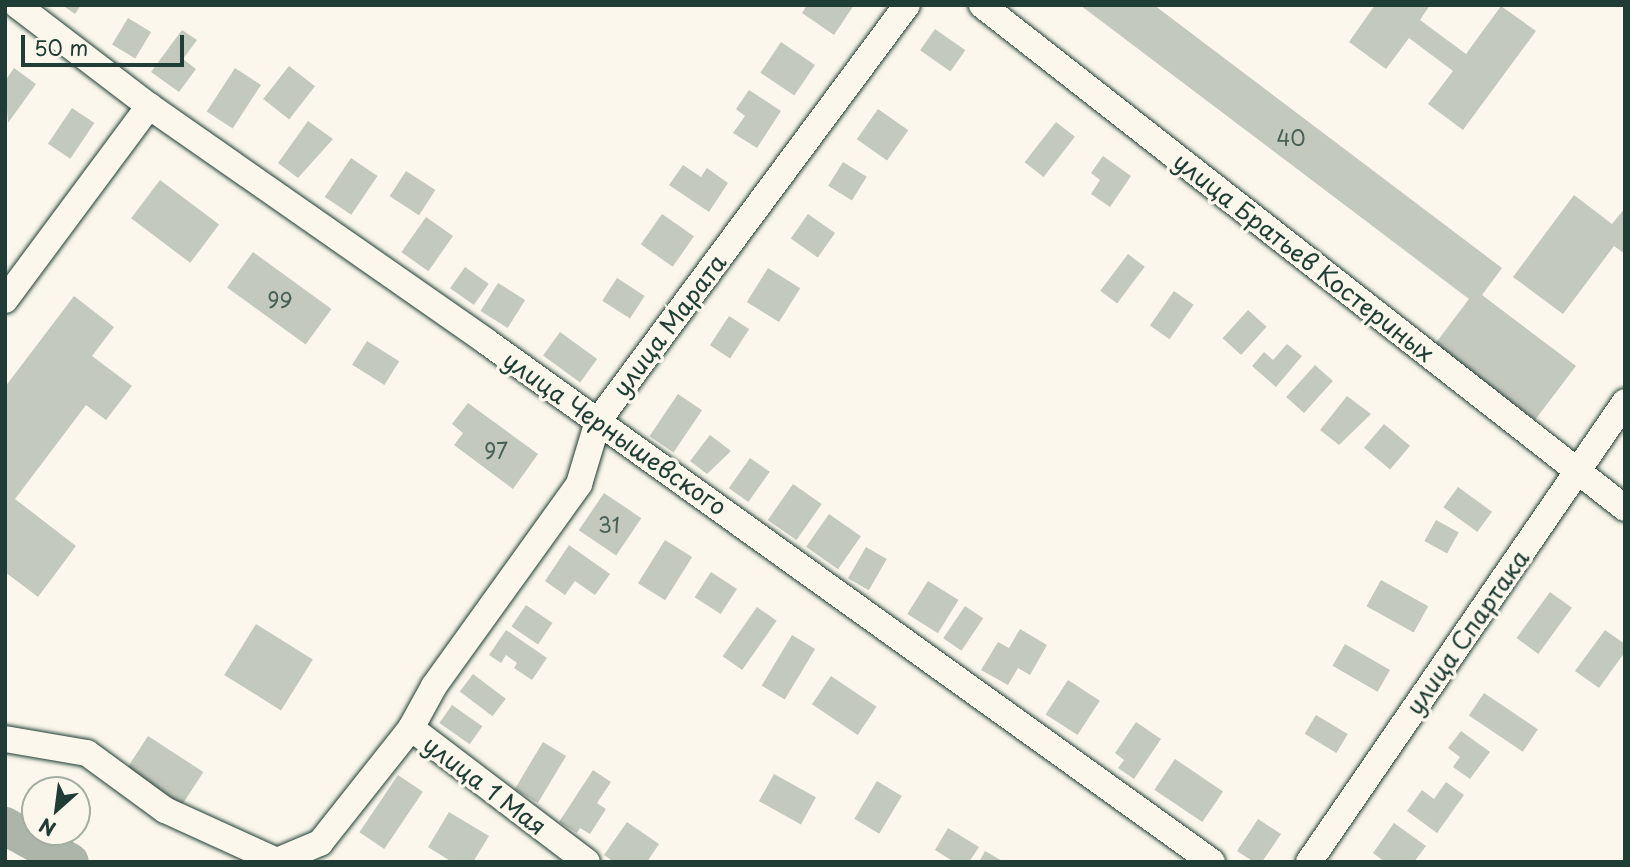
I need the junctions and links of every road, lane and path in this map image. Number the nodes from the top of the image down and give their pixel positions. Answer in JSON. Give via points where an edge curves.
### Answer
{"nodes":[{"id":1,"x":17,"y":5,"type":"edge"},
{"id":2,"x":907,"y":5,"type":"edge"},
{"id":3,"x":982,"y":5,"type":"edge"},
{"id":4,"x":149,"y":106,"type":"junction"},
{"id":5,"x":5,"y":300,"type":"edge"},
{"id":6,"x":1625,"y":402,"type":"edge"},
{"id":7,"x":598,"y":421,"type":"junction"},
{"id":8,"x":1578,"y":471,"type":"junction"},
{"id":9,"x":1625,"y":508,"type":"edge"},
{"id":10,"x":411,"y":728,"type":"junction"},
{"id":11,"x":5,"y":739,"type":"edge"},
{"id":12,"x":587,"y":862,"type":"edge"},
{"id":13,"x":1212,"y":862,"type":"edge"},
{"id":14,"x":1308,"y":862,"type":"edge"}],
"edges":[{"from":1,"to":4,"type":"street","name":"улица Чернышевского"},
{"from":2,"to":7,"type":"street","name":"улица Марата"},
{"from":3,"to":8,"type":"street","name":"улица Братьев Костериных"},
{"from":4,"to":5,"type":"street"},
{"from":4,"to":7,"type":"street","name":"улица Чернышевского"},
{"from":6,"to":8,"type":"street","name":"улица Спартака"},
{"from":7,"to":10,"type":"street","name":"улица Марата","via":[[579,484],[435,686]]},
{"from":7,"to":13,"type":"street","name":"улица Чернышевского"},
{"from":8,"to":9,"type":"street","name":"улица Братьев Костериных"},
{"from":8,"to":14,"type":"street","name":"улица Спартака"},
{"from":10,"to":11,"type":"street","name":"улица 1 Мая","via":[[320,843],[277,862],[165,810],[87,753]]},
{"from":10,"to":12,"type":"street","name":"улица 1 Мая"}]}
